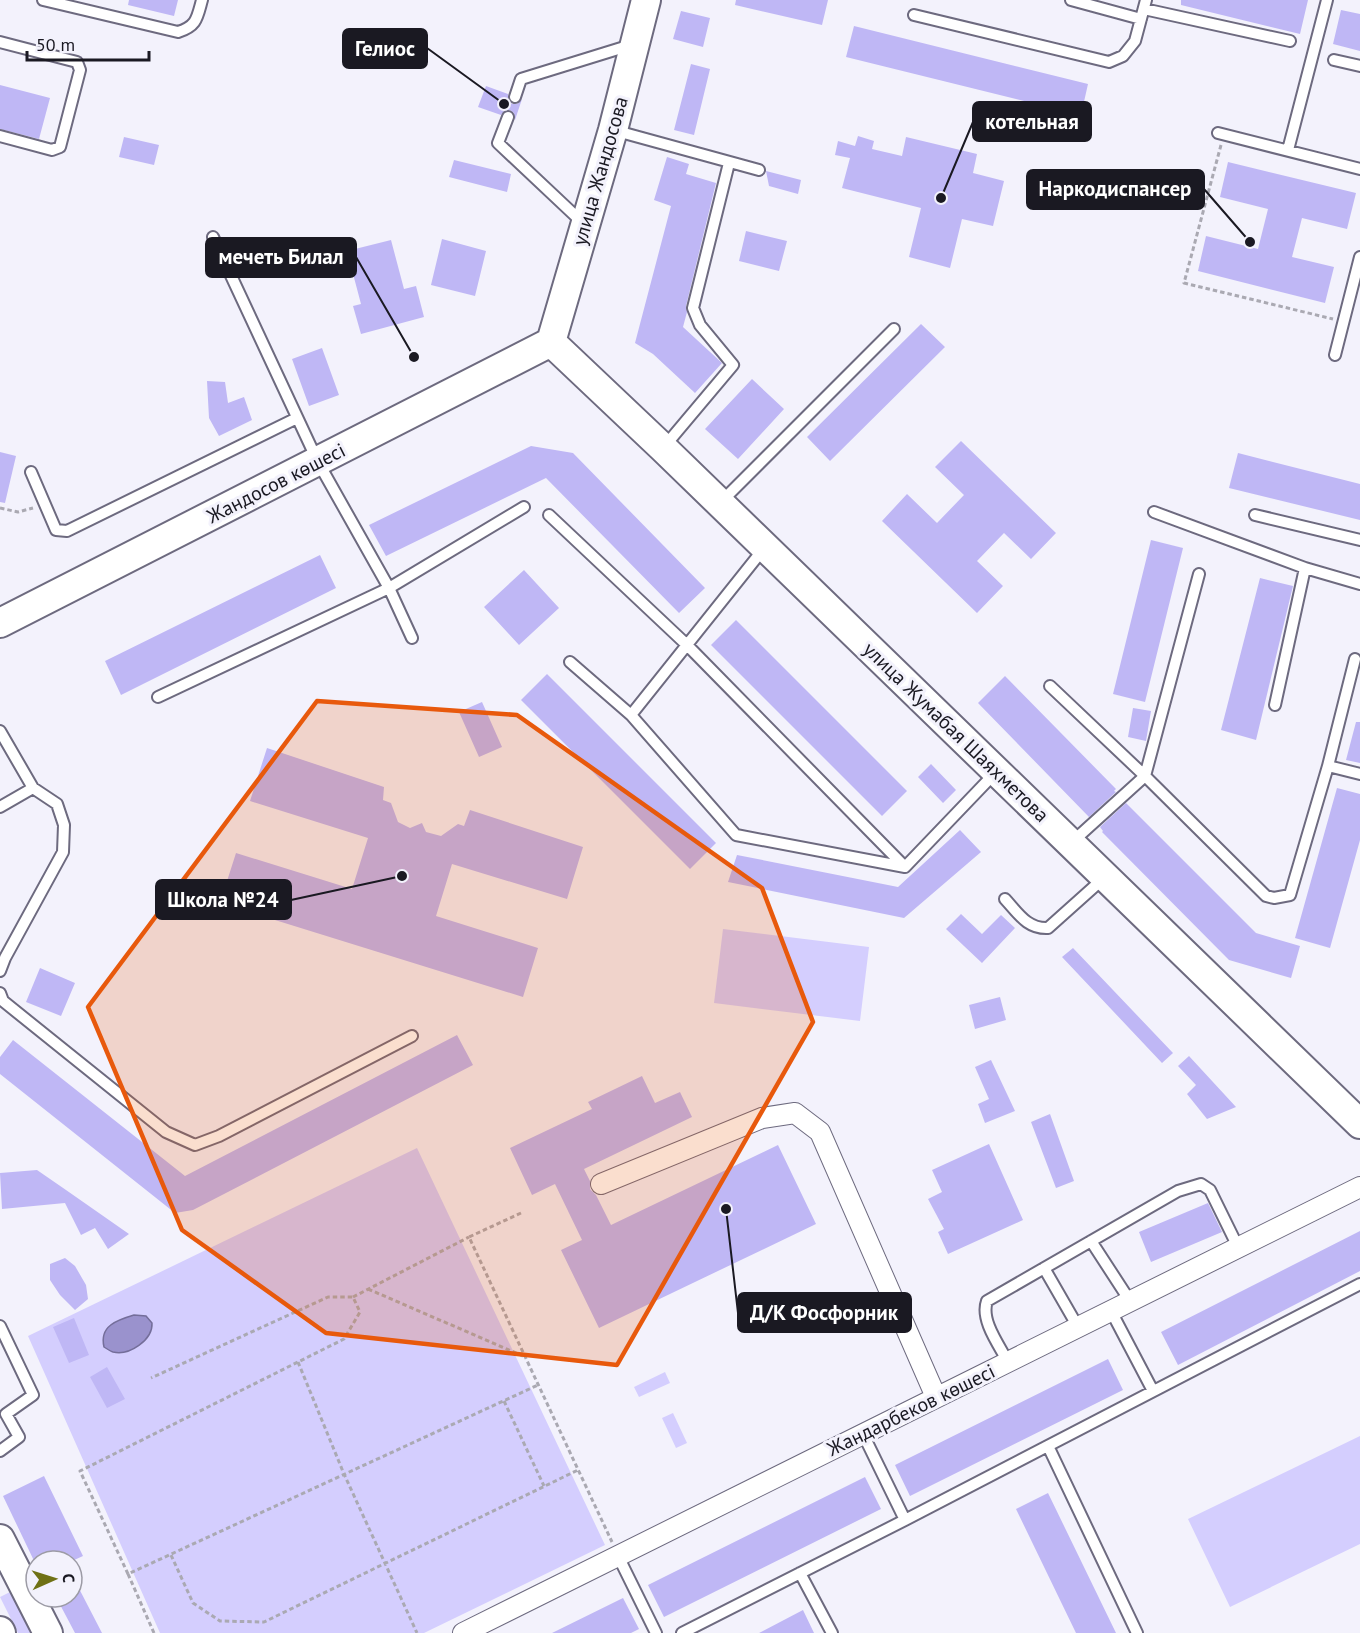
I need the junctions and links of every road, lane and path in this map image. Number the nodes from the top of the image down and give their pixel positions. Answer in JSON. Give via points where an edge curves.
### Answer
{"nodes":[{"id":1,"x":43,"y":0,"type":"edge"},
{"id":2,"x":202,"y":0,"type":"edge"},
{"id":3,"x":646,"y":0,"type":"edge"},
{"id":4,"x":1071,"y":0,"type":"edge"},
{"id":5,"x":1328,"y":0,"type":"edge"},
{"id":6,"x":1144,"y":9,"type":"edge"},
{"id":7,"x":914,"y":15,"type":"dead end"},
{"id":8,"x":1290,"y":41,"type":"dead end"},
{"id":9,"x":0,"y":42,"type":"edge"},
{"id":10,"x":634,"y":44,"type":"junction"},
{"id":11,"x":1334,"y":60,"type":"dead end"},
{"id":12,"x":1360,"y":66,"type":"edge"},
{"id":13,"x":515,"y":97,"type":"dead end"},
{"id":14,"x":508,"y":117,"type":"dead end"},
{"id":15,"x":613,"y":130,"type":"junction"},
{"id":16,"x":1221,"y":134,"type":"joint"},
{"id":17,"x":0,"y":136,"type":"edge"},
{"id":18,"x":1288,"y":150,"type":"junction"},
{"id":19,"x":729,"y":163,"type":"junction"},
{"id":20,"x":1360,"y":169,"type":"edge"},
{"id":21,"x":759,"y":170,"type":"dead end"},
{"id":22,"x":585,"y":225,"type":"junction"},
{"id":23,"x":213,"y":237,"type":"dead end"},
{"id":24,"x":1360,"y":257,"type":"edge"},
{"id":25,"x":1343,"y":322,"type":"junction"},
{"id":26,"x":894,"y":329,"type":"dead end"},
{"id":27,"x":551,"y":342,"type":"junction"},
{"id":28,"x":1335,"y":355,"type":"dead end"},
{"id":29,"x":297,"y":418,"type":"junction"},
{"id":30,"x":663,"y":448,"type":"junction"},
{"id":31,"x":318,"y":462,"type":"junction"},
{"id":32,"x":31,"y":472,"type":"dead end"},
{"id":33,"x":720,"y":503,"type":"junction"},
{"id":34,"x":44,"y":505,"type":"junction"},
{"id":35,"x":524,"y":507,"type":"dead end"},
{"id":36,"x":0,"y":508,"type":"edge"},
{"id":37,"x":1154,"y":512,"type":"dead end"},
{"id":38,"x":549,"y":515,"type":"dead end"},
{"id":39,"x":1255,"y":515,"type":"dead end"},
{"id":40,"x":1360,"y":540,"type":"edge"},
{"id":41,"x":765,"y":547,"type":"junction"},
{"id":42,"x":1305,"y":568,"type":"junction"},
{"id":43,"x":1199,"y":574,"type":"dead end"},
{"id":44,"x":1360,"y":584,"type":"edge"},
{"id":45,"x":389,"y":588,"type":"junction"},
{"id":46,"x":0,"y":623,"type":"edge"},
{"id":47,"x":412,"y":638,"type":"dead end"},
{"id":48,"x":687,"y":645,"type":"junction"},
{"id":49,"x":1355,"y":659,"type":"dead end"},
{"id":50,"x":570,"y":662,"type":"dead end"},
{"id":51,"x":1050,"y":686,"type":"dead end"},
{"id":52,"x":158,"y":697,"type":"dead end"},
{"id":53,"x":1275,"y":705,"type":"dead end"},
{"id":54,"x":630,"y":715,"type":"junction"},
{"id":55,"x":0,"y":731,"type":"edge"},
{"id":56,"x":1328,"y":766,"type":"junction"},
{"id":57,"x":996,"y":772,"type":"junction"},
{"id":58,"x":1360,"y":774,"type":"edge"},
{"id":59,"x":1144,"y":776,"type":"junction"},
{"id":60,"x":33,"y":788,"type":"junction"},
{"id":61,"x":0,"y":807,"type":"edge"},
{"id":62,"x":1071,"y":844,"type":"junction"},
{"id":63,"x":905,"y":867,"type":"junction"},
{"id":64,"x":1105,"y":877,"type":"junction"},
{"id":65,"x":1005,"y":899,"type":"dead end"},
{"id":66,"x":0,"y":971,"type":"edge"},
{"id":67,"x":0,"y":993,"type":"edge"},
{"id":68,"x":412,"y":1036,"type":"dead end"},
{"id":69,"x":1360,"y":1124,"type":"edge"},
{"id":70,"x":601,"y":1184,"type":"dead end"},
{"id":71,"x":1360,"y":1187,"type":"edge"},
{"id":72,"x":521,"y":1213,"type":"dead end"},
{"id":73,"x":469,"y":1237,"type":"junction"},
{"id":74,"x":1092,"y":1241,"type":"junction"},
{"id":75,"x":1238,"y":1247,"type":"junction"},
{"id":76,"x":1044,"y":1268,"type":"junction"},
{"id":77,"x":1360,"y":1284,"type":"edge"},
{"id":78,"x":368,"y":1289,"type":"junction"},
{"id":79,"x":353,"y":1297,"type":"junction"},
{"id":80,"x":1130,"y":1301,"type":"junction"},
{"id":81,"x":1111,"y":1311,"type":"junction"},
{"id":82,"x":0,"y":1326,"type":"edge"},
{"id":83,"x":1078,"y":1327,"type":"junction"},
{"id":84,"x":525,"y":1357,"type":"junction"},
{"id":85,"x":298,"y":1362,"type":"junction"},
{"id":86,"x":1008,"y":1362,"type":"junction"},
{"id":87,"x":152,"y":1378,"type":"dead end"},
{"id":88,"x":538,"y":1385,"type":"junction"},
{"id":89,"x":1153,"y":1391,"type":"junction"},
{"id":90,"x":936,"y":1398,"type":"junction"},
{"id":91,"x":504,"y":1401,"type":"junction"},
{"id":92,"x":863,"y":1434,"type":"junction"},
{"id":93,"x":1048,"y":1446,"type":"junction"},
{"id":94,"x":0,"y":1451,"type":"edge"},
{"id":95,"x":578,"y":1470,"type":"junction"},
{"id":96,"x":344,"y":1474,"type":"junction"},
{"id":97,"x":544,"y":1487,"type":"junction"},
{"id":98,"x":905,"y":1520,"type":"junction"},
{"id":99,"x":0,"y":1539,"type":"edge"},
{"id":100,"x":171,"y":1554,"type":"junction"},
{"id":101,"x":618,"y":1556,"type":"junction"},
{"id":102,"x":385,"y":1564,"type":"junction"},
{"id":103,"x":800,"y":1573,"type":"junction"},
{"id":104,"x":128,"y":1574,"type":"junction"},
{"id":105,"x":9,"y":1580,"type":"edge"},
{"id":106,"x":48,"y":1633,"type":"edge"},
{"id":107,"x":154,"y":1633,"type":"edge"},
{"id":108,"x":417,"y":1633,"type":"edge"},
{"id":109,"x":463,"y":1633,"type":"edge"},
{"id":110,"x":656,"y":1633,"type":"edge"},
{"id":111,"x":682,"y":1633,"type":"edge"},
{"id":112,"x":832,"y":1633,"type":"edge"},
{"id":113,"x":1137,"y":1633,"type":"edge"}],
"edges":[{"from":1,"to":2,"type":"lane","via":[[178,32],[196,22]]},
{"from":3,"to":10,"type":"street","name":"улица Жандосова"},
{"from":4,"to":6,"type":"lane"},
{"from":5,"to":18,"type":"lane"},
{"from":6,"to":7,"type":"lane","via":[[1135,41],[1123,56],[1109,62]]},
{"from":6,"to":8,"type":"lane"},
{"from":9,"to":17,"type":"lane","via":[[77,62],[80,70],[57,150]]},
{"from":10,"to":13,"type":"lane","via":[[521,79]]},
{"from":10,"to":15,"type":"street","name":"улица Жандосова"},
{"from":11,"to":12,"type":"lane"},
{"from":14,"to":22,"type":"lane","via":[[498,143]]},
{"from":15,"to":19,"type":"lane"},
{"from":15,"to":22,"type":"street","name":"улица Жандосова"},
{"from":16,"to":18,"type":"lane"},
{"from":16,"to":25,"type":"path","via":[[1184,283]]},
{"from":18,"to":20,"type":"lane"},
{"from":19,"to":21,"type":"lane"},
{"from":19,"to":30,"type":"lane","via":[[693,308],[700,325],[732,365]]},
{"from":22,"to":27,"type":"street","name":"улица Жандосова"},
{"from":23,"to":29,"type":"lane"},
{"from":24,"to":25,"type":"lane"},
{"from":25,"to":28,"type":"lane"},
{"from":26,"to":33,"type":"lane"},
{"from":27,"to":30,"type":"street","name":"улица Жумабая Шаяхметова"},
{"from":27,"to":31,"type":"street","name":"Жандосов көшесі"},
{"from":29,"to":31,"type":"lane"},
{"from":29,"to":34,"type":"lane","via":[[67,531],[56,530]]},
{"from":30,"to":33,"type":"street","name":"улица Жумабая Шаяхметова"},
{"from":31,"to":45,"type":"lane"},
{"from":31,"to":46,"type":"street","name":"Жандосов көшесі"},
{"from":32,"to":34,"type":"lane"},
{"from":33,"to":41,"type":"street","name":"улица Жумабая Шаяхметова"},
{"from":34,"to":36,"type":"path","via":[[18,512]]},
{"from":35,"to":45,"type":"lane"},
{"from":37,"to":42,"type":"lane"},
{"from":38,"to":48,"type":"lane"},
{"from":39,"to":40,"type":"lane"},
{"from":41,"to":48,"type":"lane"},
{"from":41,"to":57,"type":"street","name":"улица Жумабая Шаяхметова"},
{"from":42,"to":44,"type":"lane"},
{"from":42,"to":53,"type":"lane"},
{"from":43,"to":59,"type":"lane"},
{"from":45,"to":47,"type":"lane"},
{"from":45,"to":52,"type":"lane"},
{"from":48,"to":54,"type":"lane"},
{"from":48,"to":63,"type":"lane"},
{"from":49,"to":56,"type":"lane"},
{"from":50,"to":54,"type":"lane"},
{"from":51,"to":59,"type":"lane"},
{"from":54,"to":63,"type":"lane","via":[[736,835]]},
{"from":55,"to":60,"type":"lane"},
{"from":56,"to":58,"type":"lane"},
{"from":56,"to":59,"type":"lane","via":[[1290,895],[1282,898],[1266,896]]},
{"from":57,"to":62,"type":"street","name":"улица Жумабая Шаяхметова"},
{"from":57,"to":63,"type":"lane"},
{"from":59,"to":62,"type":"lane"},
{"from":60,"to":61,"type":"lane"},
{"from":60,"to":66,"type":"lane","via":[[57,804],[64,825],[63,852]]},
{"from":62,"to":64,"type":"street","name":"улица Жумабая Шаяхметова"},
{"from":64,"to":65,"type":"lane","via":[[1048,928],[1029,925]]},
{"from":64,"to":69,"type":"street","name":"улица Жумабая Шаяхметова"},
{"from":67,"to":68,"type":"lane","via":[[3,1001],[166,1132],[195,1145]]},
{"from":70,"to":90,"type":"street","via":[[762,1118],[795,1113],[820,1132]]},
{"from":71,"to":75,"type":"street","name":"Жандарбеков көшесі"},
{"from":72,"to":73,"type":"path"},
{"from":73,"to":78,"type":"path"},
{"from":73,"to":84,"type":"path"},
{"from":74,"to":75,"type":"lane","via":[[1178,1191],[1202,1184],[1210,1190]]},
{"from":74,"to":76,"type":"lane"},
{"from":74,"to":80,"type":"lane"},
{"from":75,"to":80,"type":"street","name":"Жандарбеков көшесі"},
{"from":76,"to":83,"type":"lane"},
{"from":76,"to":86,"type":"lane","via":[[987,1301],[986,1318]]},
{"from":77,"to":89,"type":"lane"},
{"from":78,"to":79,"type":"path"},
{"from":78,"to":84,"type":"path"},
{"from":79,"to":85,"type":"path","via":[[360,1312],[344,1339]]},
{"from":79,"to":87,"type":"path","via":[[328,1297]]},
{"from":80,"to":81,"type":"street","name":"Жандарбеков көшесі"},
{"from":81,"to":83,"type":"street","name":"Жандарбеков көшесі"},
{"from":81,"to":89,"type":"lane"},
{"from":82,"to":94,"type":"lane","via":[[33,1395],[6,1414],[19,1437]]},
{"from":83,"to":86,"type":"street","name":"Жандарбеков көшесі"},
{"from":84,"to":88,"type":"path"},
{"from":85,"to":96,"type":"path"},
{"from":85,"to":104,"type":"path","via":[[80,1471]]},
{"from":86,"to":90,"type":"street","name":"Жандарбеков көшесі"},
{"from":88,"to":91,"type":"path"},
{"from":88,"to":95,"type":"path"},
{"from":89,"to":93,"type":"lane"},
{"from":90,"to":92,"type":"street","name":"Жандарбеков көшесі"},
{"from":91,"to":96,"type":"path"},
{"from":91,"to":97,"type":"path"},
{"from":92,"to":98,"type":"lane"},
{"from":92,"to":101,"type":"street","name":"Жандарбеков көшесі"},
{"from":93,"to":98,"type":"lane"},
{"from":93,"to":113,"type":"lane"},
{"from":95,"to":97,"type":"path"},
{"from":95,"to":101,"type":"path"},
{"from":96,"to":100,"type":"path"},
{"from":96,"to":102,"type":"path"},
{"from":97,"to":102,"type":"path"},
{"from":98,"to":103,"type":"lane"},
{"from":99,"to":105,"type":"street"},
{"from":100,"to":102,"type":"path","via":[[193,1603],[220,1621],[264,1622]]},
{"from":100,"to":104,"type":"path"},
{"from":101,"to":109,"type":"street","name":"Жандарбеков көшесі"},
{"from":101,"to":110,"type":"lane"},
{"from":102,"to":108,"type":"path"},
{"from":103,"to":111,"type":"lane"},
{"from":103,"to":112,"type":"lane"},
{"from":104,"to":107,"type":"path"},
{"from":105,"to":106,"type":"street"}]}
